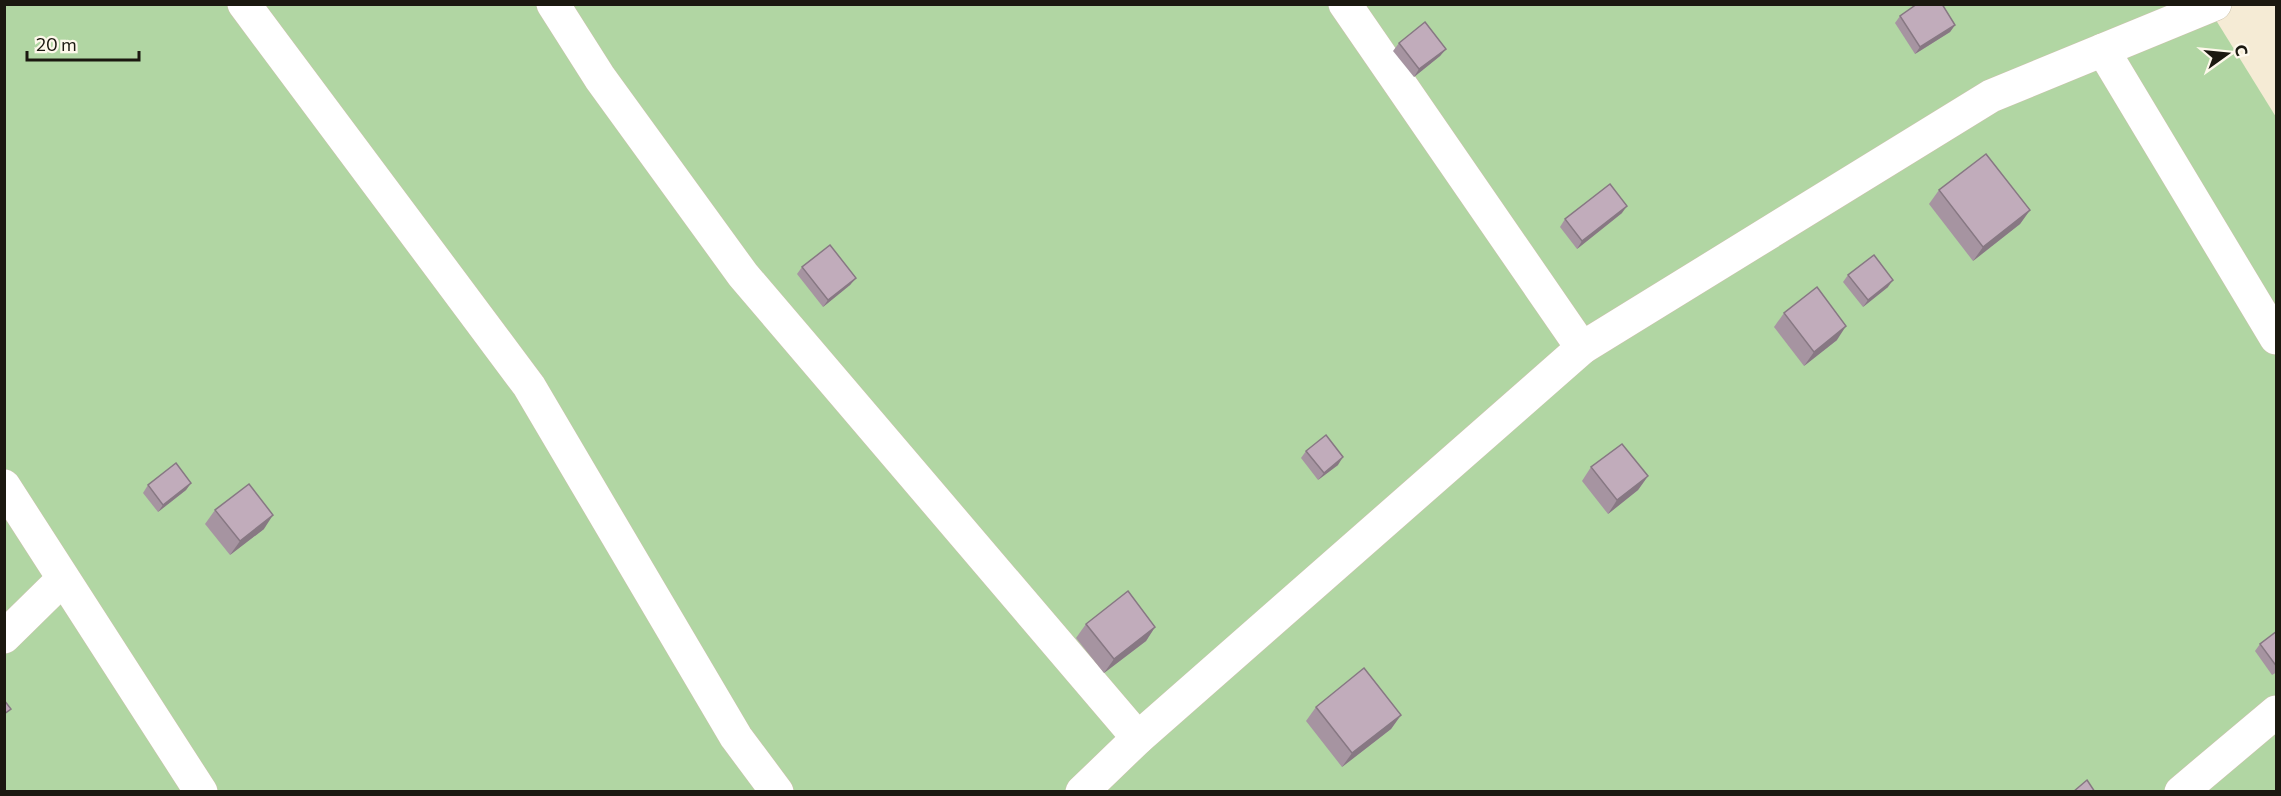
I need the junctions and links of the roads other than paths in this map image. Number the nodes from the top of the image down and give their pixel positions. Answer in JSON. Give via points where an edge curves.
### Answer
{"nodes":[{"id":1,"x":244,"y":4,"type":"edge"},
{"id":2,"x":553,"y":4,"type":"edge"},
{"id":3,"x":1345,"y":4,"type":"edge"},
{"id":4,"x":2215,"y":4,"type":"edge"},
{"id":5,"x":2103,"y":50,"type":"junction"},
{"id":6,"x":2277,"y":338,"type":"edge"},
{"id":7,"x":1582,"y":348,"type":"junction"},
{"id":8,"x":4,"y":486,"type":"edge"},
{"id":9,"x":63,"y":579,"type":"junction"},
{"id":10,"x":4,"y":637,"type":"edge"},
{"id":11,"x":2277,"y":711,"type":"edge"},
{"id":12,"x":1138,"y":738,"type":"junction"},
{"id":13,"x":201,"y":792,"type":"edge"},
{"id":14,"x":777,"y":792,"type":"edge"},
{"id":15,"x":1082,"y":792,"type":"edge"},
{"id":16,"x":2181,"y":792,"type":"edge"}],
"edges":[{"from":1,"to":14,"type":"street","via":[[529,386],[736,737]]},
{"from":2,"to":12,"type":"street","via":[[600,78],[743,275]]},
{"from":3,"to":7,"type":"street"},
{"from":4,"to":5,"type":"street"},
{"from":5,"to":6,"type":"street"},
{"from":5,"to":7,"type":"street","via":[[1991,96]]},
{"from":7,"to":12,"type":"street"},
{"from":8,"to":9,"type":"street"},
{"from":9,"to":10,"type":"street"},
{"from":9,"to":13,"type":"street"},
{"from":11,"to":16,"type":"street"},
{"from":12,"to":15,"type":"street"}]}
